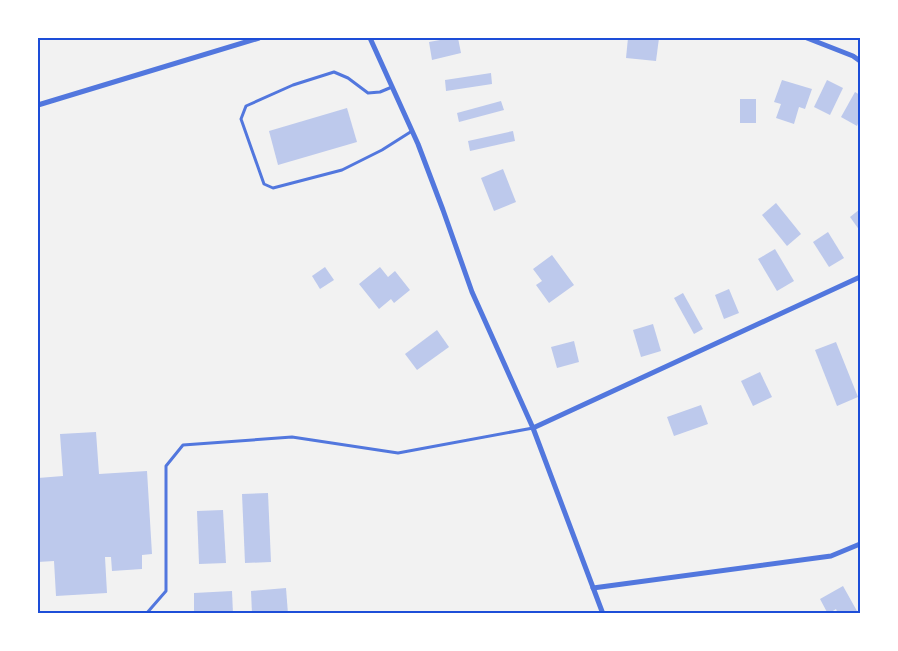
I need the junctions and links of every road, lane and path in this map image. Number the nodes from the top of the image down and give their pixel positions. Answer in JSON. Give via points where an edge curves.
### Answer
{"nodes":[{"id":1,"x":259,"y":38,"type":"edge"},
{"id":2,"x":370,"y":38,"type":"edge"},
{"id":3,"x":807,"y":38,"type":"edge"},
{"id":4,"x":860,"y":61,"type":"edge"},
{"id":5,"x":392,"y":87,"type":"junction"},
{"id":6,"x":38,"y":105,"type":"edge"},
{"id":7,"x":412,"y":131,"type":"junction"},
{"id":8,"x":860,"y":277,"type":"edge"},
{"id":9,"x":533,"y":428,"type":"junction"},
{"id":10,"x":860,"y":544,"type":"edge"},
{"id":11,"x":593,"y":588,"type":"junction"},
{"id":12,"x":146,"y":614,"type":"edge"},
{"id":13,"x":602,"y":614,"type":"edge"}],
"edges":[{"from":1,"to":6,"type":"street"},
{"from":2,"to":5,"type":"street"},
{"from":3,"to":4,"type":"street"},
{"from":5,"to":7,"type":"street"},
{"from":5,"to":7,"type":"lane","via":[[368,93],[334,72],[246,106],[241,119],[264,184],[273,188],[342,170]]},
{"from":7,"to":9,"type":"street","via":[[472,292]]},
{"from":8,"to":9,"type":"street"},
{"from":9,"to":11,"type":"street"},
{"from":9,"to":12,"type":"lane","via":[[398,453],[292,437],[183,445],[166,466],[166,591]]},
{"from":10,"to":11,"type":"street","via":[[831,556]]},
{"from":11,"to":13,"type":"street"}]}
